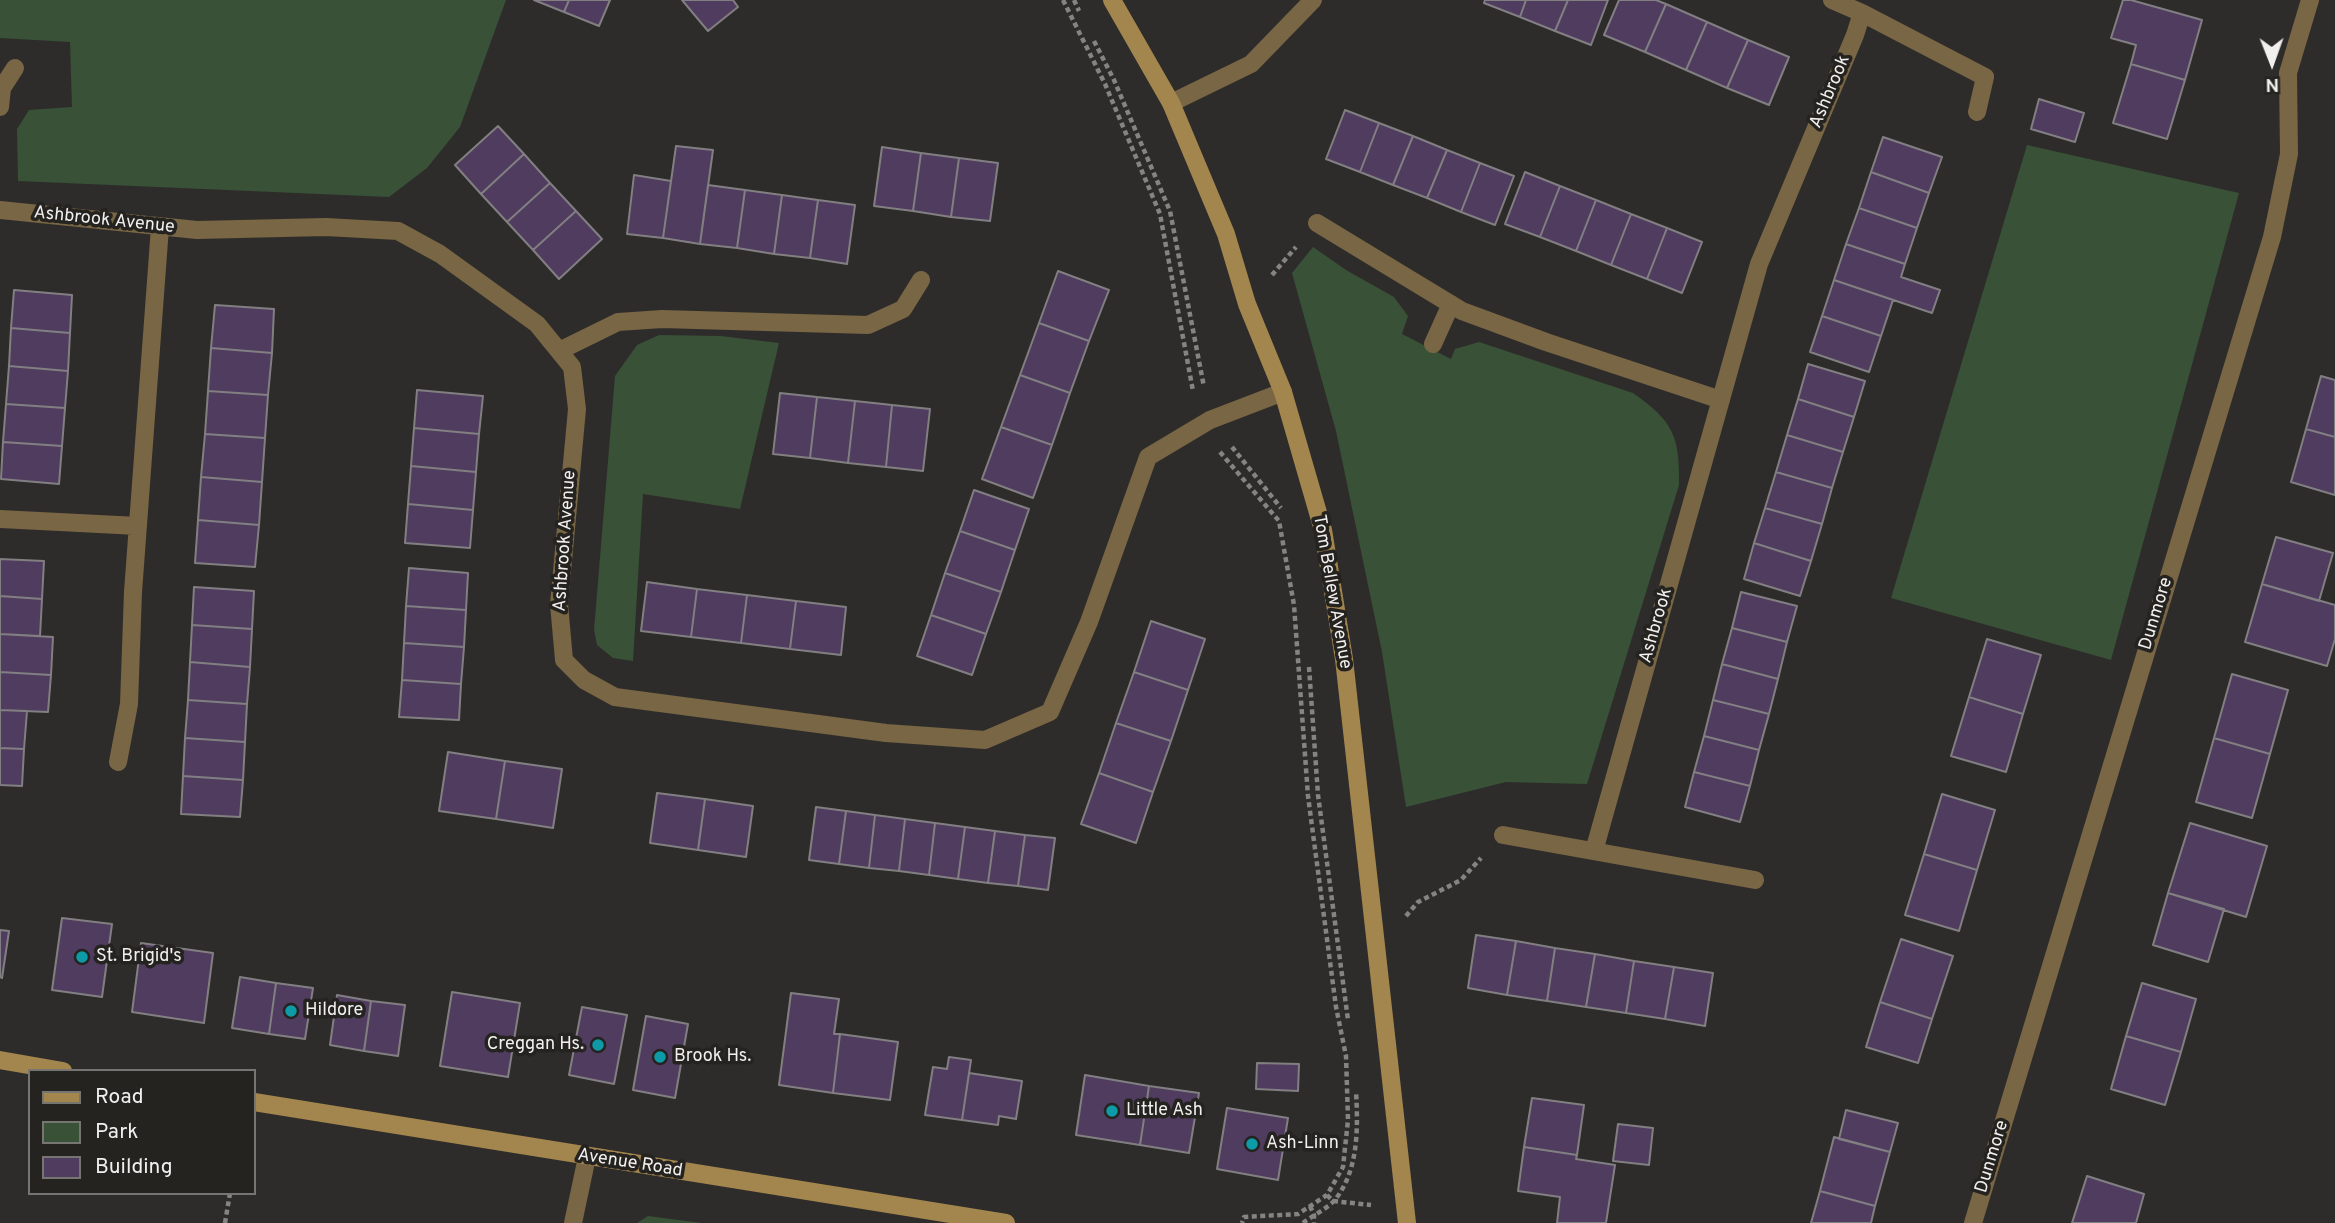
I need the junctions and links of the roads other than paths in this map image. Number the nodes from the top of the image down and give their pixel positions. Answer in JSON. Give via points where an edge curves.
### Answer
{"nodes":[{"id":1,"x":1112,"y":0,"type":"edge"},
{"id":2,"x":1313,"y":0,"type":"edge"},
{"id":3,"x":1832,"y":0,"type":"edge"},
{"id":4,"x":2310,"y":0,"type":"edge"},
{"id":5,"x":1862,"y":13,"type":"junction"},
{"id":6,"x":15,"y":68,"type":"dead end"},
{"id":7,"x":1171,"y":103,"type":"junction"},
{"id":8,"x":0,"y":107,"type":"edge"},
{"id":9,"x":1977,"y":112,"type":"dead end"},
{"id":10,"x":0,"y":210,"type":"edge"},
{"id":11,"x":1317,"y":223,"type":"road end"},
{"id":12,"x":160,"y":227,"type":"junction"},
{"id":13,"x":920,"y":280,"type":"dead end"},
{"id":14,"x":1451,"y":304,"type":"junction"},
{"id":15,"x":1433,"y":344,"type":"dead end"},
{"id":16,"x":559,"y":351,"type":"junction"},
{"id":17,"x":1283,"y":392,"type":"junction"},
{"id":18,"x":1721,"y":400,"type":"junction"},
{"id":19,"x":0,"y":519,"type":"edge"},
{"id":20,"x":138,"y":526,"type":"junction"},
{"id":21,"x":118,"y":762,"type":"dead end"},
{"id":22,"x":1503,"y":835,"type":"road end"},
{"id":23,"x":1594,"y":851,"type":"junction"},
{"id":24,"x":1755,"y":880,"type":"dead end"},
{"id":25,"x":0,"y":1060,"type":"edge"},
{"id":26,"x":52,"y":1069,"type":"edge"},
{"id":27,"x":256,"y":1102,"type":"edge"},
{"id":28,"x":587,"y":1157,"type":"junction"},
{"id":29,"x":573,"y":1223,"type":"edge"},
{"id":30,"x":1006,"y":1223,"type":"edge"},
{"id":31,"x":1407,"y":1223,"type":"edge"},
{"id":32,"x":1973,"y":1223,"type":"edge"}],
"edges":[{"from":1,"to":7,"type":"street","name":"Tom Bellew Avenue"},
{"from":2,"to":7,"type":"street","via":[[1251,64]]},
{"from":3,"to":5,"type":"street"},
{"from":4,"to":32,"type":"street","name":"Dunmore","via":[[2288,73],[2289,154],[2272,237]]},
{"from":5,"to":9,"type":"street","via":[[1984,76]]},
{"from":5,"to":18,"type":"street","name":"Ashbrook","via":[[1759,264]]},
{"from":6,"to":8,"type":"street","via":[[2,88]]},
{"from":7,"to":17,"type":"street","name":"Tom Bellew Avenue","via":[[1226,234],[1247,304]]},
{"from":10,"to":12,"type":"street","name":"Ashbrook Avenue"},
{"from":11,"to":14,"type":"street"},
{"from":12,"to":16,"type":"street","name":"Ashbrook Avenue","via":[[398,231],[440,254],[537,324]]},
{"from":12,"to":20,"type":"street"},
{"from":13,"to":16,"type":"street","via":[[903,309],[868,325],[662,318],[618,322]]},
{"from":14,"to":15,"type":"street"},
{"from":14,"to":18,"type":"street","via":[[1546,342]]},
{"from":16,"to":17,"type":"street","name":"Ashbrook Avenue","via":[[572,367],[577,409],[559,604],[564,660],[584,680],[615,696],[886,733],[985,740],[1050,712],[1148,457],[1205,423]]},
{"from":17,"to":31,"type":"street","name":"Tom Bellew Avenue","via":[[1324,530],[1344,659]]},
{"from":18,"to":23,"type":"street","name":"Ashbrook"},
{"from":19,"to":20,"type":"street"},
{"from":20,"to":21,"type":"street","via":[[129,704]]},
{"from":22,"to":23,"type":"street"},
{"from":23,"to":24,"type":"street"},
{"from":25,"to":26,"type":"street"},
{"from":27,"to":28,"type":"street","name":"Avenue Road"},
{"from":28,"to":29,"type":"street"},
{"from":28,"to":30,"type":"street","name":"Avenue Road"}]}
